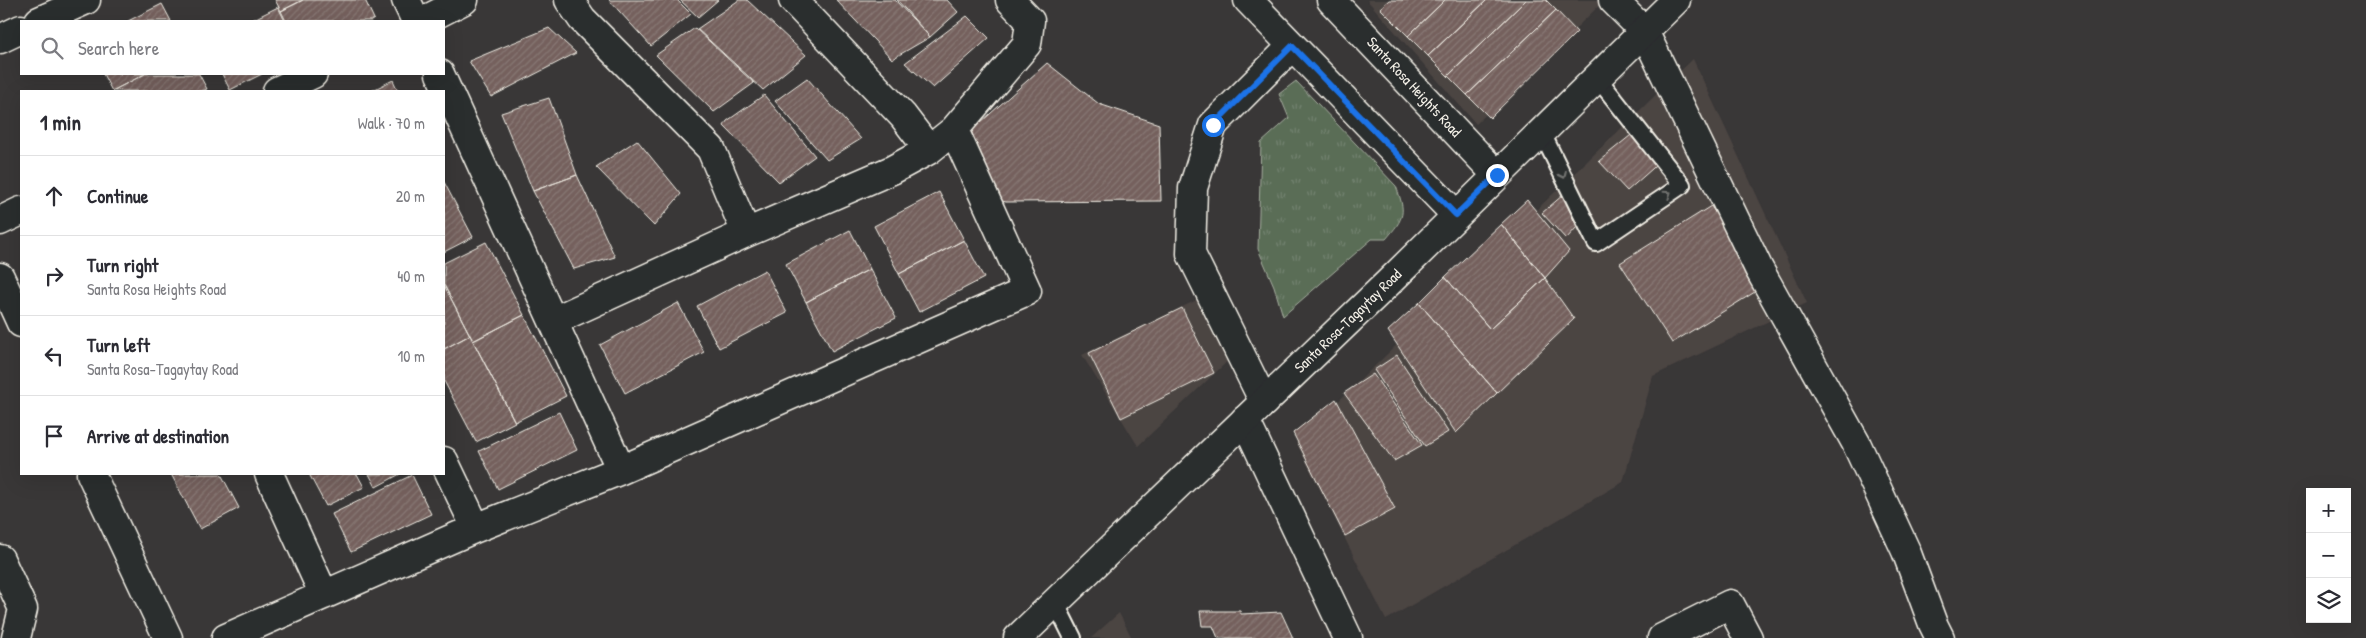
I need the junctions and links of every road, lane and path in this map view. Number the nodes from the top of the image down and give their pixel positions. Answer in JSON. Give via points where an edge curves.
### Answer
{"nodes":[{"id":1,"x":86,"y":0,"type":"edge"},
{"id":2,"x":406,"y":0,"type":"edge"},
{"id":3,"x":464,"y":0,"type":"edge"},
{"id":4,"x":569,"y":0,"type":"edge"},
{"id":5,"x":793,"y":0,"type":"edge"},
{"id":6,"x":1010,"y":0,"type":"edge"},
{"id":7,"x":1248,"y":0,"type":"edge"},
{"id":8,"x":1613,"y":0,"type":"edge"},
{"id":9,"x":1676,"y":0,"type":"edge"},
{"id":10,"x":1341,"y":3,"type":"edge"},
{"id":11,"x":46,"y":12,"type":"edge"},
{"id":12,"x":416,"y":20,"type":"edge"},
{"id":13,"x":425,"y":20,"type":"edge"},
{"id":14,"x":20,"y":29,"type":"edge"},
{"id":15,"x":1644,"y":31,"type":"junction"},
{"id":16,"x":0,"y":39,"type":"edge"},
{"id":17,"x":1292,"y":46,"type":"junction"},
{"id":18,"x":311,"y":75,"type":"edge"},
{"id":19,"x":440,"y":75,"type":"edge"},
{"id":20,"x":1596,"y":76,"type":"junction"},
{"id":21,"x":279,"y":90,"type":"edge"},
{"id":22,"x":954,"y":130,"type":"junction"},
{"id":23,"x":1541,"y":131,"type":"junction"},
{"id":24,"x":929,"y":150,"type":"junction"},
{"id":25,"x":1497,"y":175,"type":"junction"},
{"id":26,"x":20,"y":211,"type":"edge"},
{"id":27,"x":1456,"y":215,"type":"junction"},
{"id":28,"x":0,"y":221,"type":"edge"},
{"id":29,"x":746,"y":233,"type":"junction"},
{"id":30,"x":0,"y":277,"type":"edge"},
{"id":31,"x":20,"y":321,"type":"edge"},
{"id":32,"x":553,"y":321,"type":"junction"},
{"id":33,"x":1255,"y":411,"type":"junction"},
{"id":34,"x":445,"y":463,"type":"edge"},
{"id":35,"x":621,"y":470,"type":"junction"},
{"id":36,"x":91,"y":475,"type":"edge"},
{"id":37,"x":269,"y":475,"type":"edge"},
{"id":38,"x":476,"y":528,"type":"junction"},
{"id":39,"x":0,"y":559,"type":"edge"},
{"id":40,"x":324,"y":595,"type":"junction"},
{"id":41,"x":1055,"y":602,"type":"junction"},
{"id":42,"x":16,"y":638,"type":"edge"},
{"id":43,"x":168,"y":638,"type":"edge"},
{"id":44,"x":226,"y":638,"type":"edge"},
{"id":45,"x":1018,"y":638,"type":"edge"},
{"id":46,"x":1073,"y":638,"type":"edge"},
{"id":47,"x":1348,"y":638,"type":"edge"},
{"id":48,"x":1662,"y":638,"type":"edge"},
{"id":49,"x":1748,"y":638,"type":"edge"},
{"id":50,"x":1940,"y":638,"type":"edge"}],
"edges":[{"from":1,"to":11,"type":"street"},
{"from":2,"to":12,"type":"street"},
{"from":3,"to":13,"type":"street"},
{"from":4,"to":29,"type":"street","via":[[582,19],[711,149]]},
{"from":5,"to":24,"type":"street","via":[[904,116]]},
{"from":6,"to":22,"type":"street","via":[[1030,21],[1027,44]]},
{"from":7,"to":17,"type":"street"},
{"from":8,"to":15,"type":"street"},
{"from":9,"to":15,"type":"street","name":"Santa Rosa-Tagaytay Road"},
{"from":10,"to":25,"type":"street","name":"Santa Rosa Heights Road"},
{"from":14,"to":16,"type":"street"},
{"from":15,"to":20,"type":"street","name":"Santa Rosa-Tagaytay Road"},
{"from":15,"to":50,"type":"street","via":[[1759,269],[1856,444],[1906,551]]},
{"from":17,"to":27,"type":"street"},
{"from":17,"to":33,"type":"street","via":[[1213,125],[1193,188],[1191,254]]},
{"from":18,"to":21,"type":"street"},
{"from":19,"to":32,"type":"street"},
{"from":20,"to":23,"type":"street","name":"Santa Rosa-Tagaytay Road"},
{"from":23,"to":20,"type":"lane","one_way":true,"via":[[1596,243],[1682,185]]},
{"from":22,"to":24,"type":"street"},
{"from":22,"to":35,"type":"street","via":[[1027,291]]},
{"from":23,"to":25,"type":"street","name":"Santa Rosa-Tagaytay Road"},
{"from":24,"to":29,"type":"street","via":[[892,170]]},
{"from":25,"to":27,"type":"street","name":"Santa Rosa-Tagaytay Road"},
{"from":26,"to":28,"type":"street"},
{"from":27,"to":33,"type":"street","name":"Santa Rosa-Tagaytay Road"},
{"from":29,"to":32,"type":"street"},
{"from":30,"to":31,"type":"street"},
{"from":32,"to":35,"type":"street"},
{"from":33,"to":41,"type":"street","name":"Santa Rosa-Tagaytay Road"},
{"from":33,"to":47,"type":"street"},
{"from":34,"to":38,"type":"street"},
{"from":35,"to":38,"type":"street"},
{"from":36,"to":43,"type":"street"},
{"from":37,"to":40,"type":"street"},
{"from":38,"to":40,"type":"street"},
{"from":39,"to":42,"type":"street","via":[[23,609]]},
{"from":40,"to":44,"type":"street"},
{"from":41,"to":45,"type":"street","name":"Santa Rosa-Tagaytay Road"},
{"from":41,"to":46,"type":"lane"},
{"from":48,"to":49,"type":"street","via":[[1730,604]]}]}
